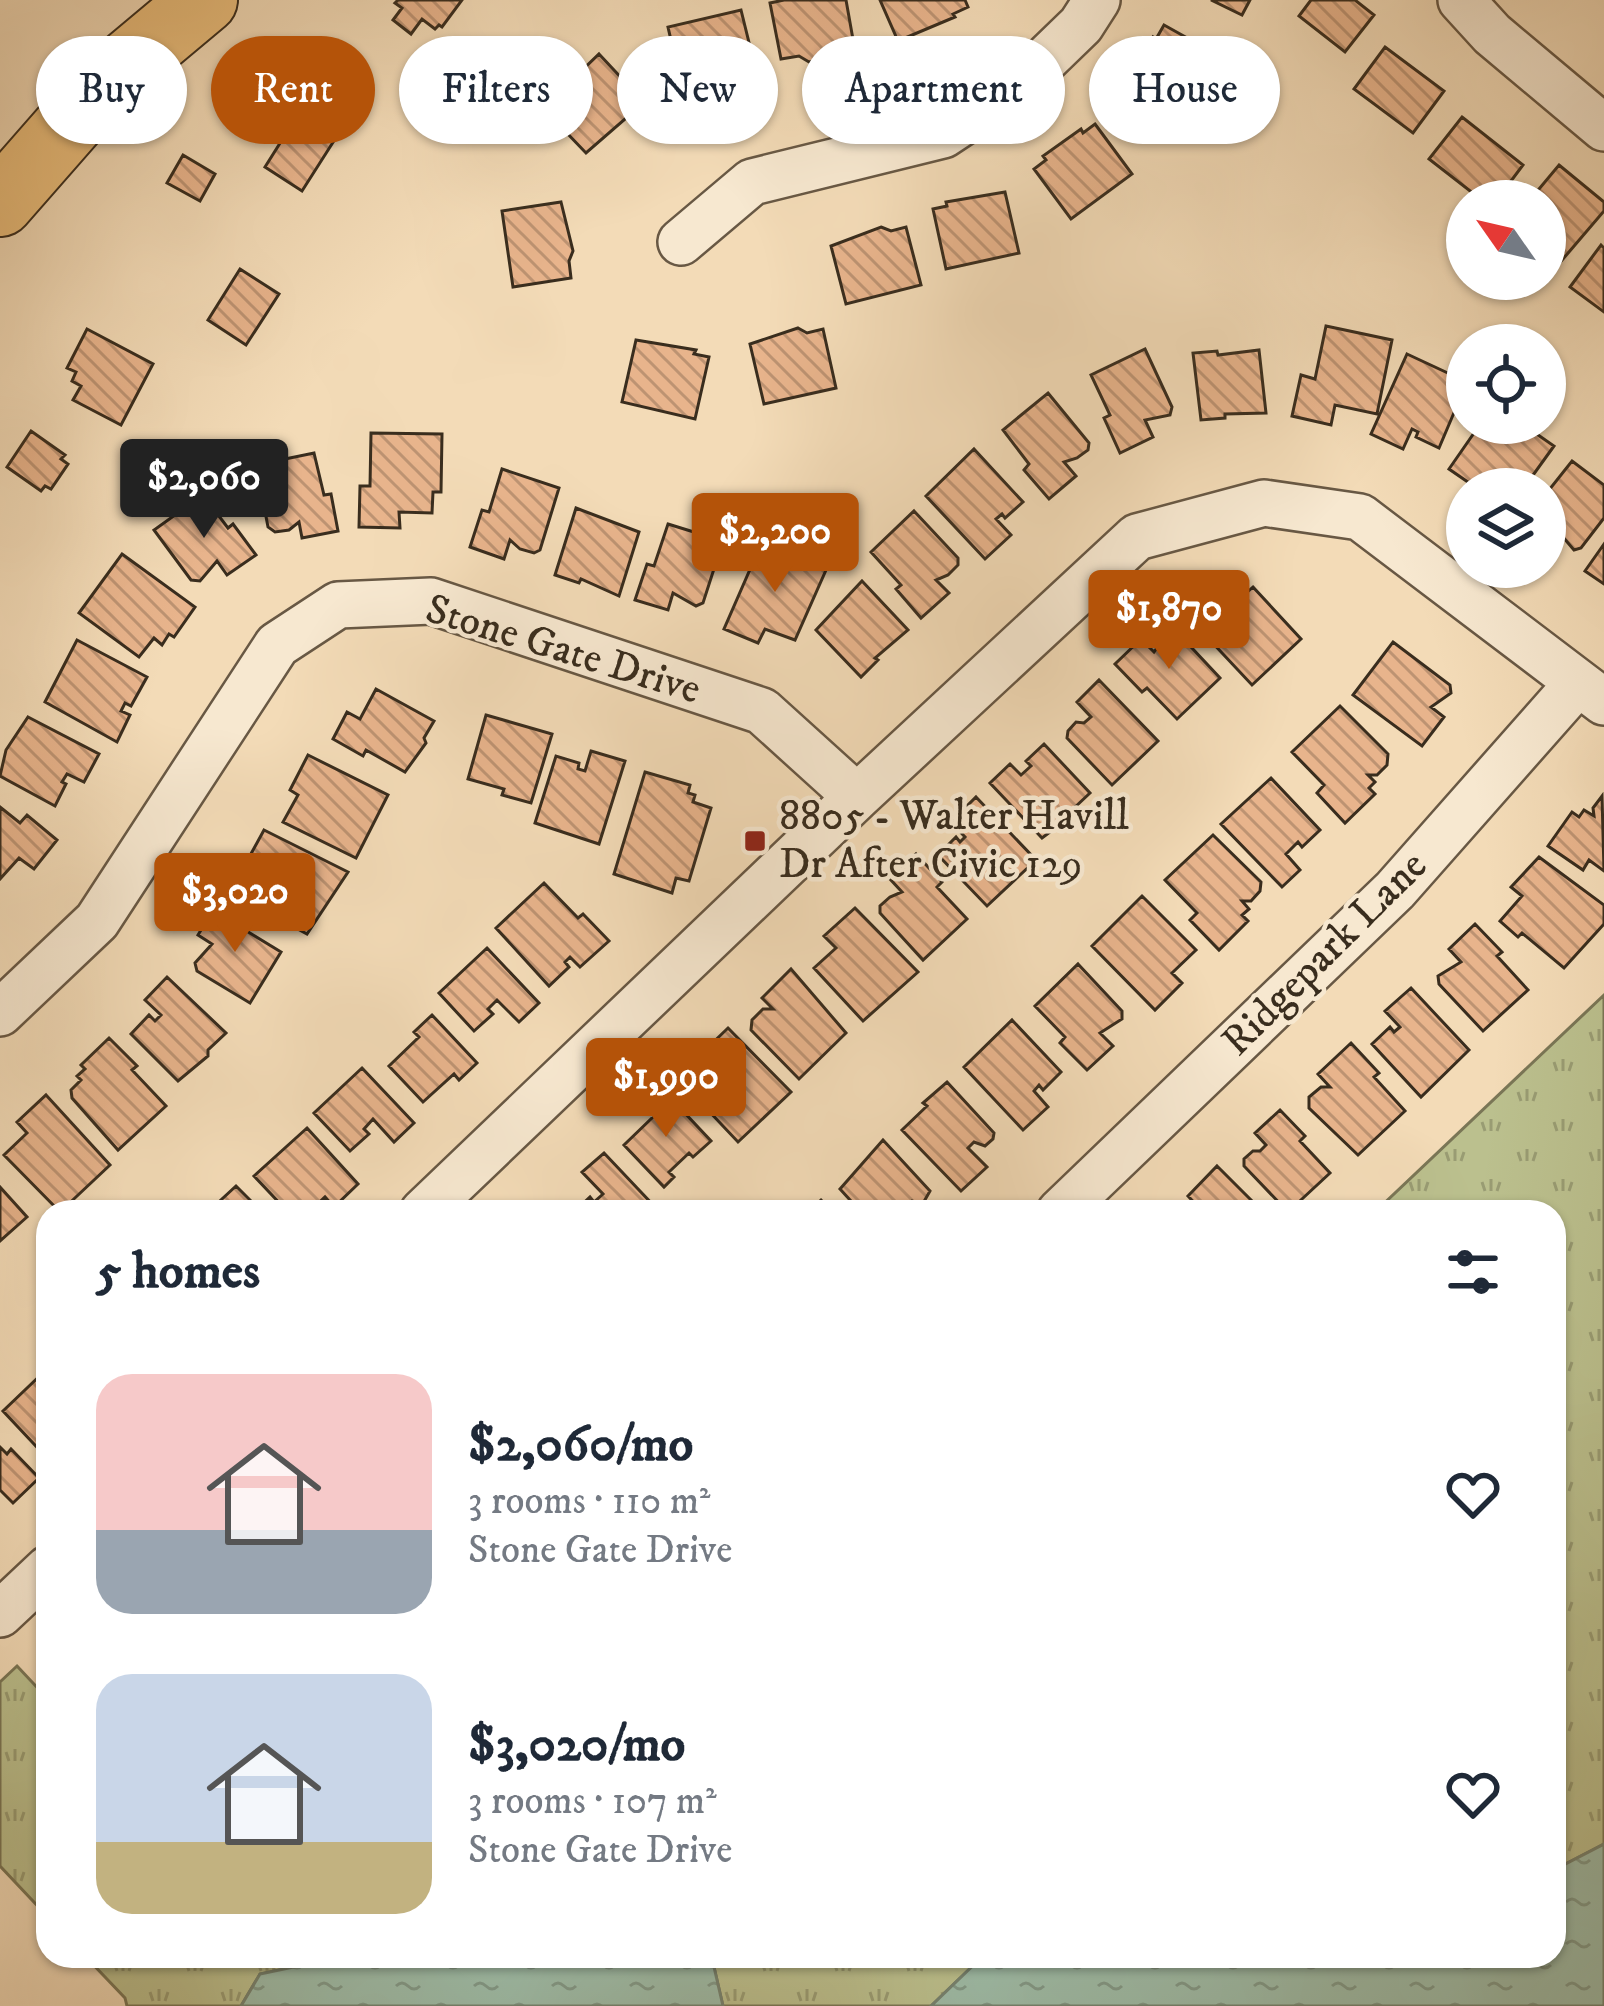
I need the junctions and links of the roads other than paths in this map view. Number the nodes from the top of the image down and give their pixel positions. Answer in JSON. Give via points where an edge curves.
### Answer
{"nodes":[{"id":1,"x":203,"y":0,"type":"edge"},
{"id":2,"x":1097,"y":0,"type":"edge"},
{"id":3,"x":1460,"y":0,"type":"edge"},
{"id":4,"x":1604,"y":128,"type":"edge"},
{"id":5,"x":0,"y":202,"type":"edge"},
{"id":6,"x":681,"y":242,"type":"dead end"},
{"id":7,"x":1590,"y":693,"type":"edge"},
{"id":8,"x":857,"y":796,"type":"junction"},
{"id":9,"x":0,"y":1012,"type":"edge"},
{"id":10,"x":436,"y":1200,"type":"edge"},
{"id":11,"x":1072,"y":1200,"type":"edge"},
{"id":12,"x":36,"y":1580,"type":"edge"},
{"id":13,"x":0,"y":1614,"type":"edge"}],
"edges":[{"from":1,"to":5,"type":"main road","via":[[106,82]]},
{"from":2,"to":6,"type":"street","via":[[1019,85],[943,135],[752,182]]},
{"from":3,"to":4,"type":"street"},
{"from":7,"to":8,"type":"street","via":[[1360,518],[1264,503],[1137,537]]},
{"from":7,"to":11,"type":"street","name":"Ridgepark Lane"},
{"from":8,"to":9,"type":"street","name":"Stone Gate Drive","via":[[762,711],[431,602],[338,605],[277,645],[97,921]]},
{"from":8,"to":10,"type":"street"},
{"from":12,"to":13,"type":"street"}]}
